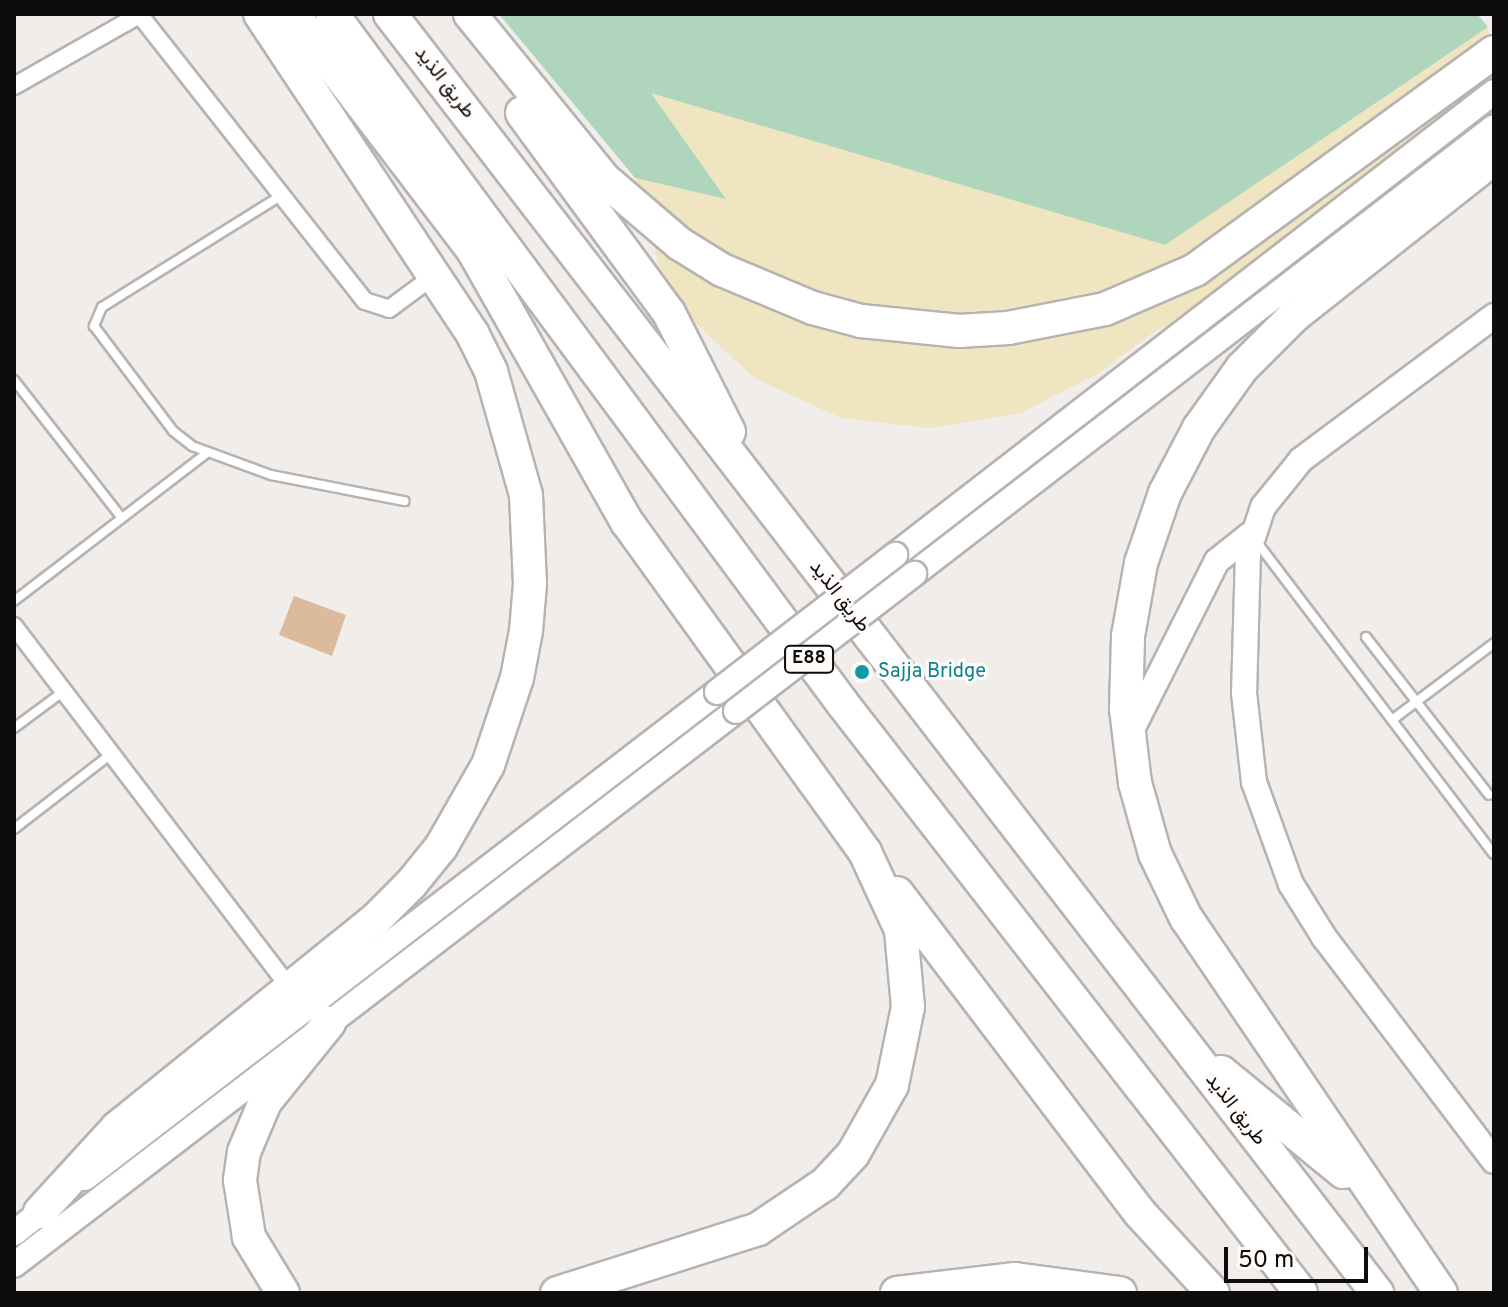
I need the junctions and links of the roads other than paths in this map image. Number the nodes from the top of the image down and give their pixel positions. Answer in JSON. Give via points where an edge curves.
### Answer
{"nodes":[{"id":1,"x":139,"y":14,"type":"edge"},
{"id":2,"x":260,"y":14,"type":"edge"},
{"id":3,"x":293,"y":14,"type":"edge"},
{"id":4,"x":332,"y":14,"type":"edge"},
{"id":5,"x":390,"y":14,"type":"edge"},
{"id":6,"x":450,"y":14,"type":"edge"},
{"id":7,"x":470,"y":14,"type":"edge"},
{"id":8,"x":1494,"y":52,"type":"edge"},
{"id":9,"x":14,"y":86,"type":"edge"},
{"id":10,"x":1494,"y":92,"type":"edge"},
{"id":11,"x":1494,"y":127,"type":"edge"},
{"id":12,"x":1494,"y":158,"type":"edge"},
{"id":13,"x":282,"y":195,"type":"junction"},
{"id":14,"x":435,"y":275,"type":"junction"},
{"id":15,"x":1494,"y":316,"type":"edge"},
{"id":16,"x":14,"y":380,"type":"edge"},
{"id":17,"x":207,"y":453,"type":"junction"},
{"id":18,"x":751,"y":482,"type":"junction"},
{"id":19,"x":404,"y":501,"type":"dead end"},
{"id":20,"x":122,"y":518,"type":"junction"},
{"id":21,"x":1251,"y":534,"type":"junction"},
{"id":22,"x":14,"y":601,"type":"edge"},
{"id":23,"x":14,"y":626,"type":"edge"},
{"id":24,"x":1366,"y":637,"type":"dead end"},
{"id":25,"x":1494,"y":643,"type":"edge"},
{"id":26,"x":64,"y":691,"type":"junction"},
{"id":27,"x":1416,"y":701,"type":"junction"},
{"id":28,"x":1392,"y":720,"type":"junction"},
{"id":29,"x":14,"y":728,"type":"edge"},
{"id":30,"x":1129,"y":735,"type":"junction"},
{"id":31,"x":111,"y":753,"type":"junction"},
{"id":32,"x":1489,"y":795,"type":"dead end"},
{"id":33,"x":14,"y":829,"type":"edge"},
{"id":34,"x":865,"y":852,"type":"junction"},
{"id":35,"x":1494,"y":854,"type":"edge"},
{"id":36,"x":290,"y":988,"type":"junction"},
{"id":37,"x":329,"y":1023,"type":"junction"},
{"id":38,"x":1182,"y":1040,"type":"junction"},
{"id":39,"x":1494,"y":1161,"type":"edge"},
{"id":40,"x":1376,"y":1200,"type":"junction"},
{"id":41,"x":40,"y":1212,"type":"junction"},
{"id":42,"x":14,"y":1233,"type":"edge"},
{"id":43,"x":14,"y":1265,"type":"edge"},
{"id":44,"x":283,"y":1293,"type":"edge"},
{"id":45,"x":557,"y":1293,"type":"edge"},
{"id":46,"x":897,"y":1293,"type":"edge"},
{"id":47,"x":1120,"y":1293,"type":"edge"},
{"id":48,"x":1213,"y":1293,"type":"edge"},
{"id":49,"x":1301,"y":1293,"type":"edge"},
{"id":50,"x":1377,"y":1293,"type":"edge"},
{"id":51,"x":1441,"y":1293,"type":"edge"}],
"edges":[{"from":1,"to":9,"type":"street"},
{"from":1,"to":13,"type":"street"},
{"from":2,"to":14,"type":"highway"},
{"from":3,"to":34,"type":"highway","via":[[474,252],[627,522]]},
{"from":4,"to":49,"type":"highway","number":"E88","via":[[843,704]]},
{"from":5,"to":18,"type":"highway","name":"طريق الذيد"},
{"from":6,"to":18,"type":"highway","via":[[669,313]]},
{"from":7,"to":8,"type":"highway","via":[[605,180],[680,244],[722,270],[813,308],[885,325],[959,331],[1021,327],[1105,309],[1195,270]]},
{"from":10,"to":41,"type":"main road","bridge":true},
{"from":11,"to":37,"type":"main road","bridge":true},
{"from":12,"to":30,"type":"highway","via":[[1294,316],[1242,368],[1199,428],[1165,493],[1141,563],[1128,636]]},
{"from":13,"to":14,"type":"street","via":[[372,307],[396,306]]},
{"from":13,"to":17,"type":"lane","via":[[95,315],[97,332],[173,431]]},
{"from":14,"to":36,"type":"highway","via":[[491,371],[518,453],[530,537],[530,584],[517,678],[488,765],[441,847],[375,920]]},
{"from":15,"to":21,"type":"main road","via":[[1301,460],[1263,507]]},
{"from":16,"to":20,"type":"lane"},
{"from":17,"to":19,"type":"lane","via":[[271,475]]},
{"from":17,"to":20,"type":"lane"},
{"from":18,"to":38,"type":"highway","name":"طريق الذيد"},
{"from":20,"to":22,"type":"lane"},
{"from":21,"to":28,"type":"lane"},
{"from":21,"to":30,"type":"main road","via":[[1217,561]]},
{"from":21,"to":39,"type":"main road","via":[[1245,722],[1254,782],[1278,854],[1306,911]]},
{"from":23,"to":26,"type":"street"},
{"from":24,"to":27,"type":"lane"},
{"from":25,"to":27,"type":"lane"},
{"from":26,"to":29,"type":"lane"},
{"from":26,"to":31,"type":"street"},
{"from":27,"to":28,"type":"lane"},
{"from":27,"to":32,"type":"lane"},
{"from":28,"to":35,"type":"lane"},
{"from":30,"to":40,"type":"highway","via":[[1135,783],[1155,854],[1186,918]]},
{"from":31,"to":33,"type":"lane"},
{"from":31,"to":36,"type":"street"},
{"from":34,"to":45,"type":"highway","via":[[901,930],[908,1007],[892,1085],[853,1154],[825,1184],[758,1229]]},
{"from":34,"to":48,"type":"highway","via":[[1140,1213]]},
{"from":36,"to":41,"type":"highway","via":[[99,1144]]},
{"from":37,"to":43,"type":"main road"},
{"from":37,"to":44,"type":"highway","via":[[265,1102],[244,1152],[240,1180],[249,1237]]},
{"from":38,"to":40,"type":"highway"},
{"from":38,"to":50,"type":"highway","name":"طريق الذيد"},
{"from":40,"to":51,"type":"highway"},
{"from":41,"to":42,"type":"main road"},
{"from":46,"to":47,"type":"highway","via":[[1015,1279]]}]}
